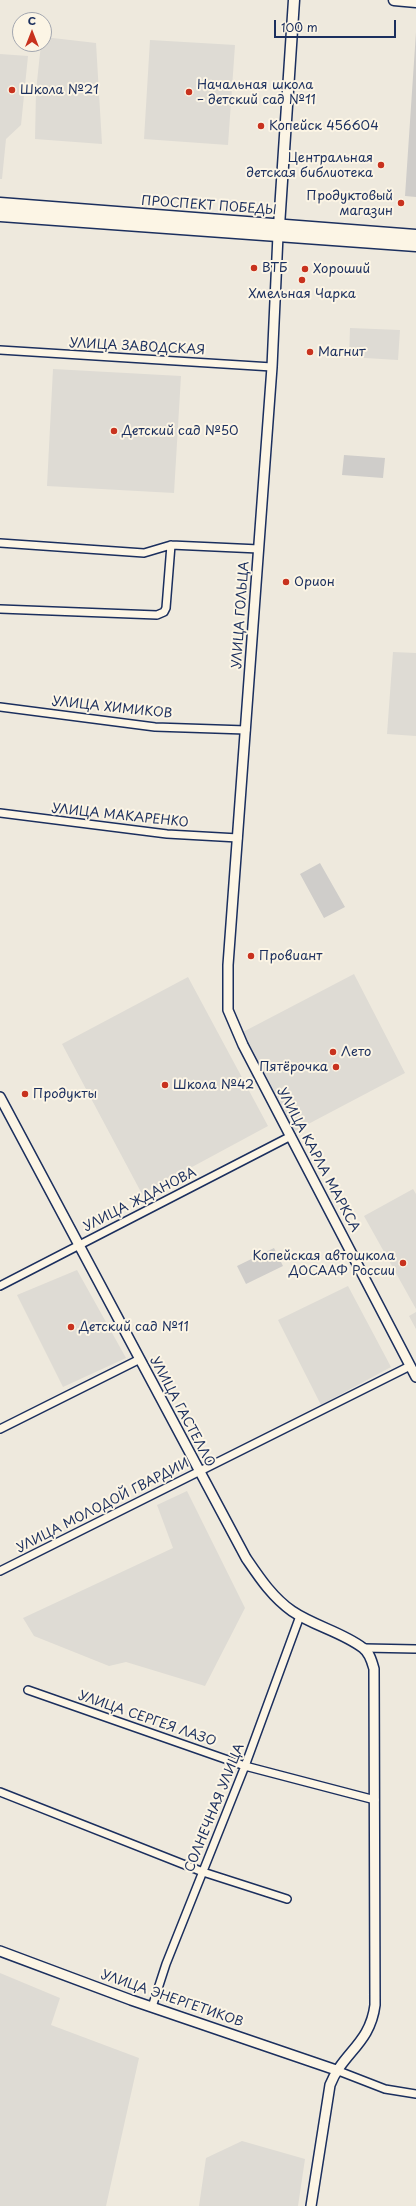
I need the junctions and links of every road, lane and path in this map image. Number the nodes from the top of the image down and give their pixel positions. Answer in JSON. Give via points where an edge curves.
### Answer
{"nodes":[{"id":1,"x":294,"y":0,"type":"edge"},
{"id":2,"x":394,"y":0,"type":"edge"},
{"id":3,"x":416,"y":2,"type":"edge"},
{"id":4,"x":0,"y":204,"type":"edge"},
{"id":5,"x":0,"y":214,"type":"edge"},
{"id":6,"x":279,"y":230,"type":"junction"},
{"id":7,"x":416,"y":236,"type":"edge"},
{"id":8,"x":416,"y":246,"type":"edge"},
{"id":9,"x":0,"y":350,"type":"edge"},
{"id":10,"x":272,"y":366,"type":"junction"},
{"id":11,"x":0,"y":543,"type":"edge"},
{"id":12,"x":170,"y":545,"type":"junction"},
{"id":13,"x":259,"y":549,"type":"junction"},
{"id":14,"x":0,"y":609,"type":"edge"},
{"id":15,"x":0,"y":706,"type":"edge"},
{"id":16,"x":246,"y":730,"type":"junction"},
{"id":17,"x":0,"y":813,"type":"edge"},
{"id":18,"x":238,"y":838,"type":"junction"},
{"id":19,"x":227,"y":996,"type":"joint"},
{"id":20,"x":0,"y":1097,"type":"edge"},
{"id":21,"x":291,"y":1136,"type":"junction"},
{"id":22,"x":80,"y":1245,"type":"junction"},
{"id":23,"x":0,"y":1286,"type":"edge"},
{"id":24,"x":140,"y":1359,"type":"junction"},
{"id":25,"x":410,"y":1366,"type":"junction"},
{"id":26,"x":416,"y":1377,"type":"edge"},
{"id":27,"x":0,"y":1429,"type":"edge"},
{"id":28,"x":199,"y":1472,"type":"junction"},
{"id":29,"x":0,"y":1571,"type":"edge"},
{"id":30,"x":300,"y":1616,"type":"junction"},
{"id":31,"x":364,"y":1648,"type":"junction"},
{"id":32,"x":416,"y":1649,"type":"edge"},
{"id":33,"x":28,"y":1690,"type":"dead end"},
{"id":34,"x":245,"y":1766,"type":"junction"},
{"id":35,"x":0,"y":1792,"type":"edge"},
{"id":36,"x":375,"y":1800,"type":"junction"},
{"id":37,"x":203,"y":1872,"type":"junction"},
{"id":38,"x":287,"y":1899,"type":"dead end"},
{"id":39,"x":0,"y":1951,"type":"edge"},
{"id":40,"x":152,"y":2007,"type":"junction"},
{"id":41,"x":336,"y":2070,"type":"junction"},
{"id":42,"x":416,"y":2094,"type":"edge"},
{"id":43,"x":311,"y":2206,"type":"edge"}],
"edges":[{"from":1,"to":6,"type":"main road"},
{"from":2,"to":3,"type":"main road"},
{"from":4,"to":6,"type":"main road","name":"ПРОСПЕКТ ПОБЕДЫ"},
{"from":5,"to":6,"type":"main road","name":"ПРОСПЕКТ ПОБЕДЫ"},
{"from":6,"to":7,"type":"main road","name":"ПРОСПЕКТ ПОБЕДЫ"},
{"from":6,"to":8,"type":"main road","name":"ПРОСПЕКТ ПОБЕДЫ"},
{"from":6,"to":10,"type":"street","name":"УЛИЦА ГОЛЬЦА"},
{"from":9,"to":10,"type":"street","name":"УЛИЦА ЗАВОДСКАЯ"},
{"from":10,"to":13,"type":"street","name":"УЛИЦА ГОЛЬЦА"},
{"from":11,"to":12,"type":"street","via":[[144,553]]},
{"from":12,"to":13,"type":"street"},
{"from":12,"to":14,"type":"street","via":[[166,608],[157,615]]},
{"from":13,"to":16,"type":"street","name":"УЛИЦА ГОЛЬЦА"},
{"from":15,"to":16,"type":"street","name":"УЛИЦА ХИМИКОВ","via":[[155,727]]},
{"from":16,"to":18,"type":"street","name":"УЛИЦА ГОЛЬЦА"},
{"from":17,"to":18,"type":"street","name":"УЛИЦА МАКАРЕНКО","via":[[167,834]]},
{"from":18,"to":19,"type":"street","name":"УЛИЦА ГОЛЬЦА"},
{"from":19,"to":21,"type":"street","name":"УЛИЦА КАРЛА МАРКСА","via":[[231,1023]]},
{"from":20,"to":22,"type":"street","name":"УЛИЦА ГАСТЕЛЛО"},
{"from":21,"to":22,"type":"street","name":"УЛИЦА ЖДАНОВА"},
{"from":21,"to":25,"type":"street","name":"УЛИЦА КАРЛА МАРКСА"},
{"from":22,"to":23,"type":"street","name":"УЛИЦА ЖДАНОВА"},
{"from":22,"to":24,"type":"street","name":"УЛИЦА ГАСТЕЛЛО"},
{"from":24,"to":27,"type":"street"},
{"from":24,"to":28,"type":"street","name":"УЛИЦА ГАСТЕЛЛО"},
{"from":25,"to":26,"type":"street","name":"УЛИЦА КАРЛА МАРКСА"},
{"from":25,"to":28,"type":"street","name":"УЛИЦА МОЛОДОЙ ГВАРДИИ"},
{"from":28,"to":29,"type":"street","name":"УЛИЦА МОЛОДОЙ ГВАРДИИ"},
{"from":28,"to":30,"type":"street","name":"УЛИЦА ГАСТЕЛЛО","via":[[246,1558],[267,1588]]},
{"from":30,"to":31,"type":"street","name":"УЛИЦА ГАСТЕЛЛО"},
{"from":30,"to":34,"type":"street","name":"СОЛНЕЧНАЯ УЛИЦА"},
{"from":31,"to":32,"type":"street","name":"УЛИЦА ГАСТЕЛЛО"},
{"from":31,"to":36,"type":"street","via":[[371,1658],[374,1669]]},
{"from":33,"to":34,"type":"street","name":"УЛИЦА СЕРГЕЯ ЛАЗО"},
{"from":34,"to":36,"type":"street","name":"УЛИЦА СЕРГЕЯ ЛАЗО"},
{"from":34,"to":37,"type":"street","name":"СОЛНЕЧНАЯ УЛИЦА"},
{"from":35,"to":37,"type":"street"},
{"from":36,"to":41,"type":"street","via":[[373,2017],[366,2034]]},
{"from":37,"to":38,"type":"street"},
{"from":37,"to":40,"type":"street","name":"СОЛНЕЧНАЯ УЛИЦА"},
{"from":39,"to":40,"type":"street","name":"УЛИЦА ЭНЕРГЕТИКОВ"},
{"from":40,"to":41,"type":"street","name":"УЛИЦА ЭНЕРГЕТИКОВ"},
{"from":41,"to":42,"type":"street","via":[[385,2089]]},
{"from":41,"to":43,"type":"street","via":[[327,2098]]}]}
